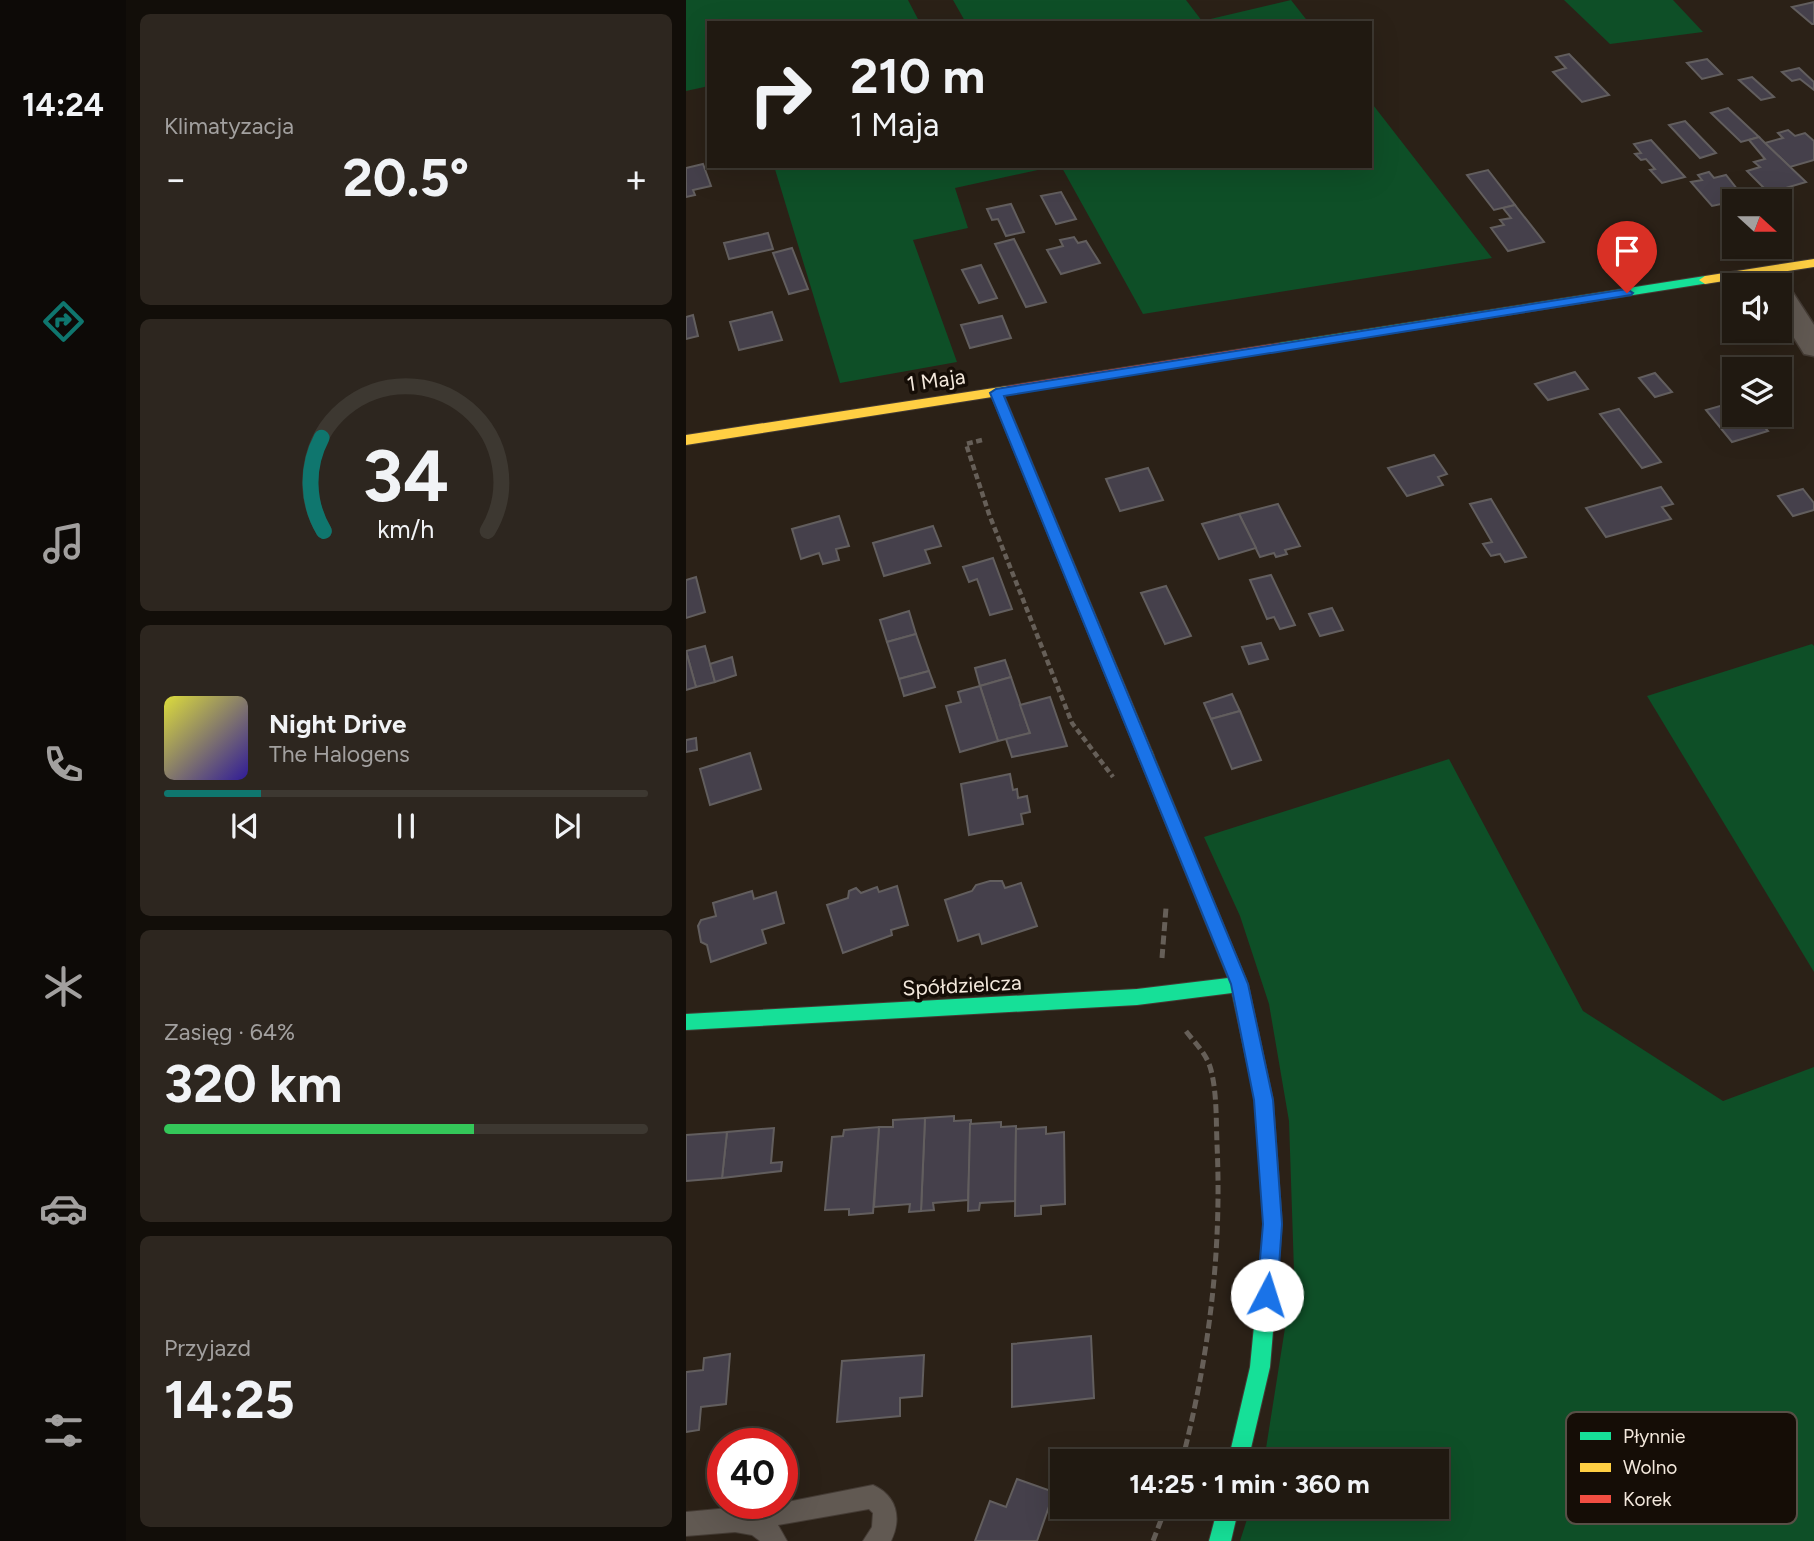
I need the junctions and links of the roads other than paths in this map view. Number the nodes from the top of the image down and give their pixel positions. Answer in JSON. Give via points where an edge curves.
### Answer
{"nodes":[{"id":1,"x":1814,"y":263,"type":"edge"},
{"id":2,"x":1783,"y":273,"type":"edge"},
{"id":3,"x":1722,"y":285,"type":"edge"},
{"id":4,"x":1792,"y":313,"type":"edge"},
{"id":5,"x":1814,"y":347,"type":"edge"},
{"id":6,"x":996,"y":393,"type":"junction"},
{"id":7,"x":686,"y":440,"type":"edge"},
{"id":8,"x":1239,"y":984,"type":"junction"},
{"id":9,"x":686,"y":1021,"type":"edge"},
{"id":10,"x":1241,"y":1449,"type":"edge"},
{"id":11,"x":1225,"y":1519,"type":"edge"},
{"id":12,"x":742,"y":1520,"type":"junction"},
{"id":13,"x":686,"y":1524,"type":"edge"},
{"id":14,"x":775,"y":1541,"type":"edge"},
{"id":15,"x":876,"y":1541,"type":"edge"},
{"id":16,"x":1220,"y":1541,"type":"edge"}],
"edges":[{"from":1,"to":2,"type":"street","name":"1 Maja"},
{"from":3,"to":6,"type":"street","name":"1 Maja"},
{"from":4,"to":5,"type":"street"},
{"from":6,"to":7,"type":"street","name":"1 Maja"},
{"from":6,"to":8,"type":"street"},
{"from":8,"to":9,"type":"street","name":"Spółdzielcza","via":[[1137,997]]},
{"from":8,"to":10,"type":"street","via":[[1264,1100],[1273,1224],[1261,1367]]},
{"from":11,"to":16,"type":"street"},
{"from":12,"to":13,"type":"lane"},
{"from":12,"to":14,"type":"lane","via":[[769,1530]]},
{"from":12,"to":15,"type":"lane","via":[[873,1497],[886,1508],[883,1532]]}]}
